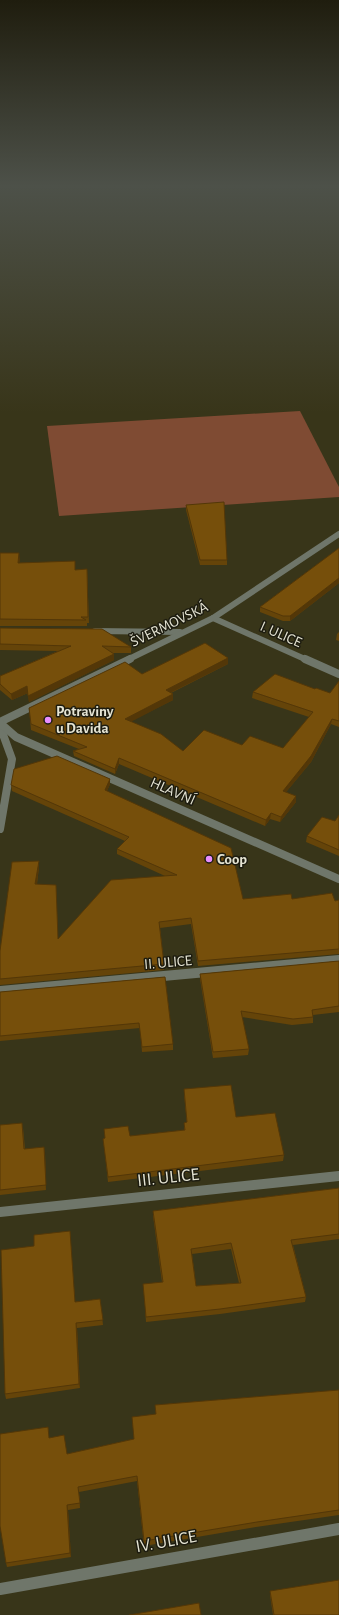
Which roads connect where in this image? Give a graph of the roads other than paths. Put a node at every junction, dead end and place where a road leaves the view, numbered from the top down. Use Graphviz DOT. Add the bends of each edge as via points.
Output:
graph roads {
  1 [pos="339,534"];
  2 [pos="213,618"];
  3 [pos="87,631"];
  4 [pos="183,632"];
  5 [pos="339,674"];
  6 [pos="0,724"];
  7 [pos="0,829"];
  8 [pos="339,879"];
  9 [pos="339,960"];
  10 [pos="0,991"];
  11 [pos="339,1176"];
  12 [pos="0,1212"];
  13 [pos="339,1529"];
  14 [pos="0,1588"];
  1 -- 2 [label="street, ŠVERMOVSKÁ"];
  2 -- 4 [label="street, ŠVERMOVSKÁ"];
  2 -- 5 [label="street, I. ULICE"];
  3 -- 4 [label="street"];
  4 -- 6 [label="street, ŠVERMOVSKÁ"];
  6 -- 7 [label="street" via="12,759"];
  6 -- 8 [label="street, HLAVNÍ" via="16,737"];
  9 -- 10 [label="street, II. ULICE"];
  11 -- 12 [label="street, III. ULICE"];
  13 -- 14 [label="street, IV. ULICE"];
}
